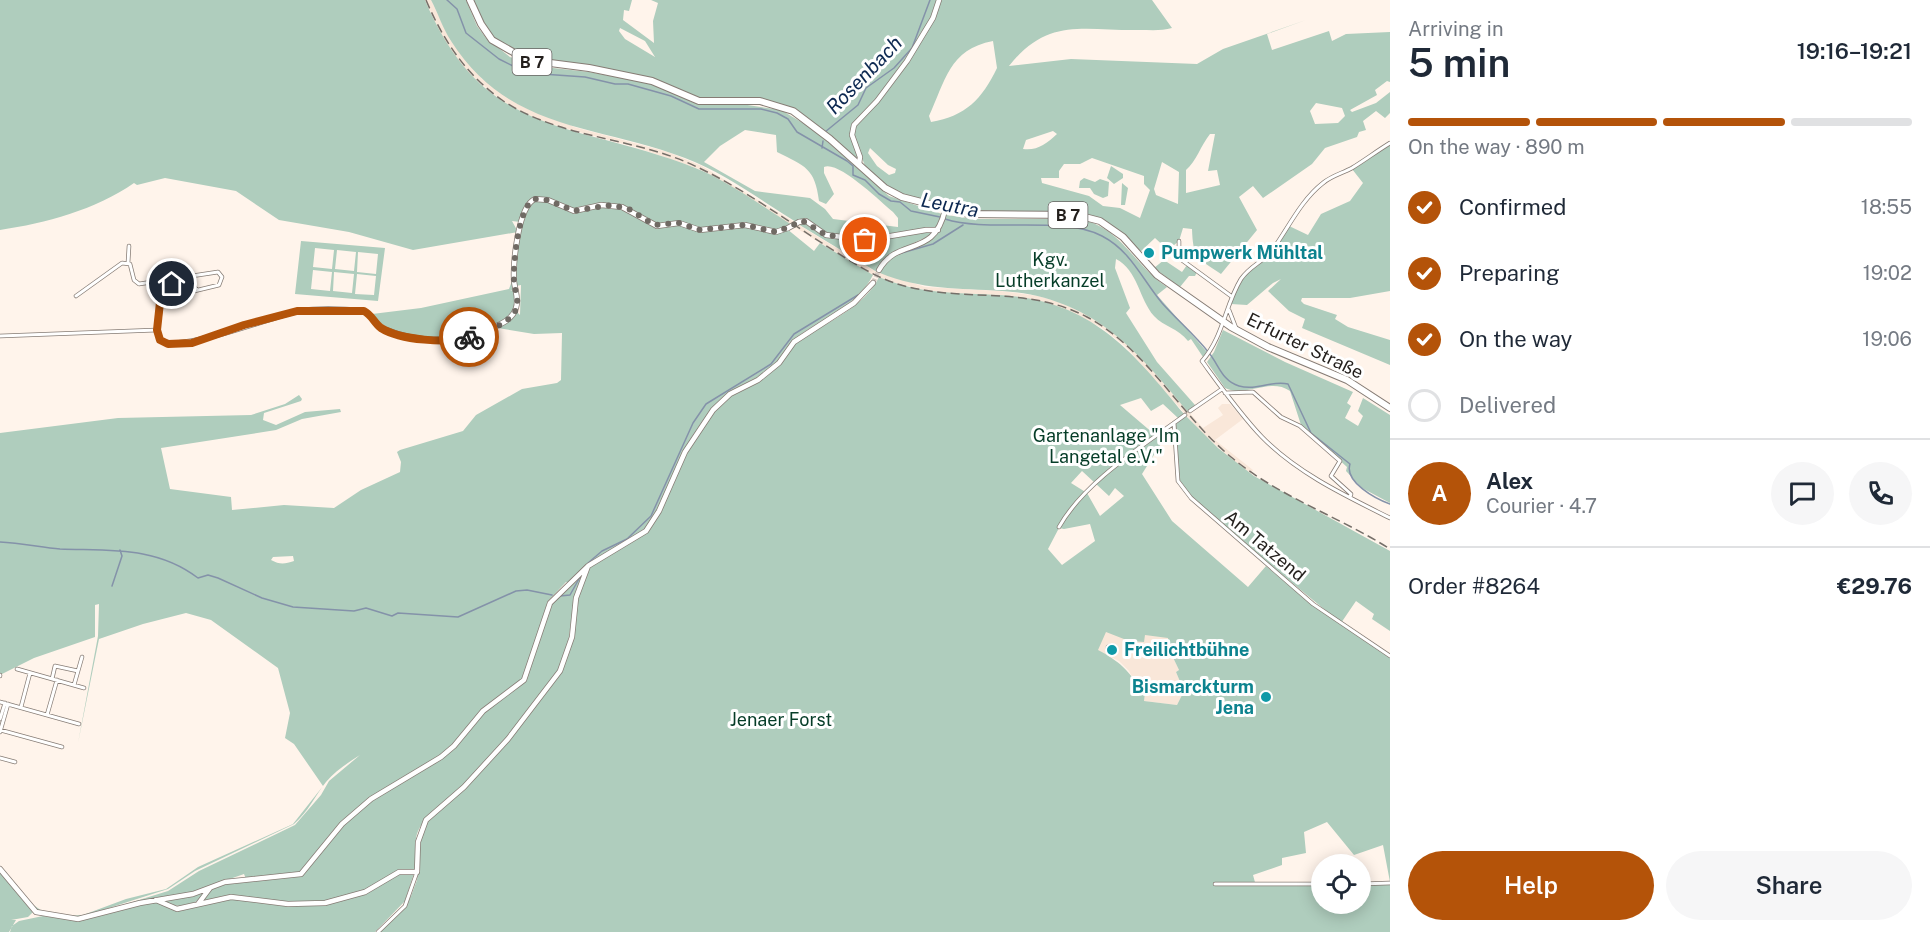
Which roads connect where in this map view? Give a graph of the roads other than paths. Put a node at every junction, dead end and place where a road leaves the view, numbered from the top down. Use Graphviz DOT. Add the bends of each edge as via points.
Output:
graph roads {
  1 [pos="470,0"];
  2 [pos="939,0"];
  3 [pos="1390,143"];
  4 [pos="859,164"];
  5 [pos="944,213"];
  6 [pos="938,230"];
  7 [pos="1179,241"];
  8 [pos="129,246"];
  9 [pos="129,263"];
  10 [pos="879,270"];
  11 [pos="184,276"];
  12 [pos="172,278"];
  13 [pos="164,280"];
  14 [pos="873,283"];
  15 [pos="197,290"];
  16 [pos="76,296"];
  17 [pos="161,296"];
  18 [pos="1231,296"];
  19 [pos="1229,310"];
  20 [pos="1223,322"];
  21 [pos="157,330"];
  22 [pos="1236,330"];
  23 [pos="0,336"];
  24 [pos="1224,391"];
  25 [pos="1390,408"];
  26 [pos="1190,411"];
  27 [pos="1185,415"];
  28 [pos="1173,423"];
  29 [pos="1350,497"];
  30 [pos="1390,518"];
  31 [pos="1059,528"];
  32 [pos="588,566"];
  33 [pos="1110,646"];
  34 [pos="1108,650"];
  35 [pos="1390,656"];
  36 [pos="82,657"];
  37 [pos="17,669"];
  38 [pos="78,671"];
  39 [pos="30,673"];
  40 [pos="55,679"];
  41 [pos="74,685"];
  42 [pos="84,688"];
  43 [pos="4,703"];
  44 [pos="21,707"];
  45 [pos="47,715"];
  46 [pos="0,717"];
  47 [pos="79,724"];
  48 [pos="0,731"];
  49 [pos="62,747"];
  50 [pos="0,758"];
  51 [pos="15,762"];
  52 [pos="0,869"];
  53 [pos="417,872"];
  54 [pos="1215,884"];
  55 [pos="1311,884"];
  56 [pos="1371,884"];
  57 [pos="1390,884"];
  58 [pos="210,888"];
  59 [pos="156,900"];
  60 [pos="198,904"];
  61 [pos="378,932"];
  1 -- 4 [label="main road, B 7" via="492,40 527,60 652,81 699,101 751,100 782,107 805,118"];
  2 -- 4 [label="street" via="933,18 907,61 854,125 852,135"];
  3 -- 18 [label="street" via="1323,183 1268,254 1242,276"];
  4 -- 5 [label="main road, B 7" via="896,195"];
  5 -- 6 [label="street"];
  5 -- 20 [label="main road, Erfurter Straße / B 7" via="1086,217 1108,225 1157,275"];
  6 -- 10 [label="street" via="928,240 886,259"];
  6 -- 21 [label="street, bridge" via="867,240 826,235 806,221 776,232 748,226 704,230 679,223 657,226 622,207 601,205 574,211 535,199 526,205 520,227 514,276 516,310 504,322 466,338 414,338 380,327 364,311 328,310 285,314 184,344 163,343"];
  7 -- 18 [label="street" via="1179,258"];
  8 -- 9 [label="street"];
  9 -- 13 [label="street" via="139,284"];
  9 -- 16 [label="street" via="110,270"];
  11 -- 12 [label="street"];
  11 -- 15 [label="street"];
  11 -- 15 [label="street" via="220,274 219,285"];
  12 -- 13 [label="street"];
  12 -- 17 [label="street" via="172,284"];
  13 -- 17 [label="street"];
  14 -- 32 [label="street" via="854,303 794,342 779,363 758,380 730,394 712,410 685,452 646,531"];
  15 -- 17 [label="street"];
  17 -- 21 [label="street"];
  18 -- 19 [label="street"];
  19 -- 20 [label="street"];
  19 -- 22 [label="street"];
  20 -- 22 [label="main road, Erfurter Straße"];
  20 -- 24 [label="street" via="1203,361"];
  21 -- 23 [label="street"];
  22 -- 25 [label="main road, Erfurter Straße" via="1347,380"];
  24 -- 26 [label="street"];
  24 -- 29 [label="street" via="1278,452"];
  24 -- 29 [label="street" via="1253,392 1281,417 1304,429 1340,461 1331,477 1346,488"];
  27 -- 28 [label="street"];
  28 -- 31 [label="street" via="1102,479 1076,504"];
  28 -- 35 [label="street, Am Tatzend" via="1178,481 1191,498 1306,598"];
  29 -- 30 [label="street"];
  32 -- 53 [label="street" via="576,598 572,637 560,671 508,739 464,787 426,820 418,842"];
  32 -- 58 [label="street" via="550,603 524,680 483,711 454,746 371,799 342,824 302,874 230,881"];
  33 -- 34 [label="street"];
  36 -- 38 [label="street"];
  37 -- 39 [label="street"];
  38 -- 40 [label="street" via="55,666"];
  38 -- 41 [label="street"];
  39 -- 40 [label="street"];
  39 -- 44 [label="street"];
  40 -- 41 [label="street"];
  40 -- 45 [label="street"];
  41 -- 42 [label="street"];
  43 -- 44 [label="street"];
  43 -- 46 [label="street"];
  43 -- 48 [label="street"];
  44 -- 45 [label="street"];
  45 -- 47 [label="street"];
  48 -- 49 [label="street"];
  50 -- 51 [label="street"];
  52 -- 59 [label="street" via="30,906 43,915 78,919"];
  53 -- 60 [label="street" via="399,872 364,892 325,903 288,904 231,897"];
  53 -- 61 [label="street" via="405,906"];
  54 -- 55 [label="street"];
  56 -- 57 [label="street"];
  58 -- 59 [label="street"];
  58 -- 60 [label="street"];
  59 -- 60 [label="street" via="174,909"];
}
